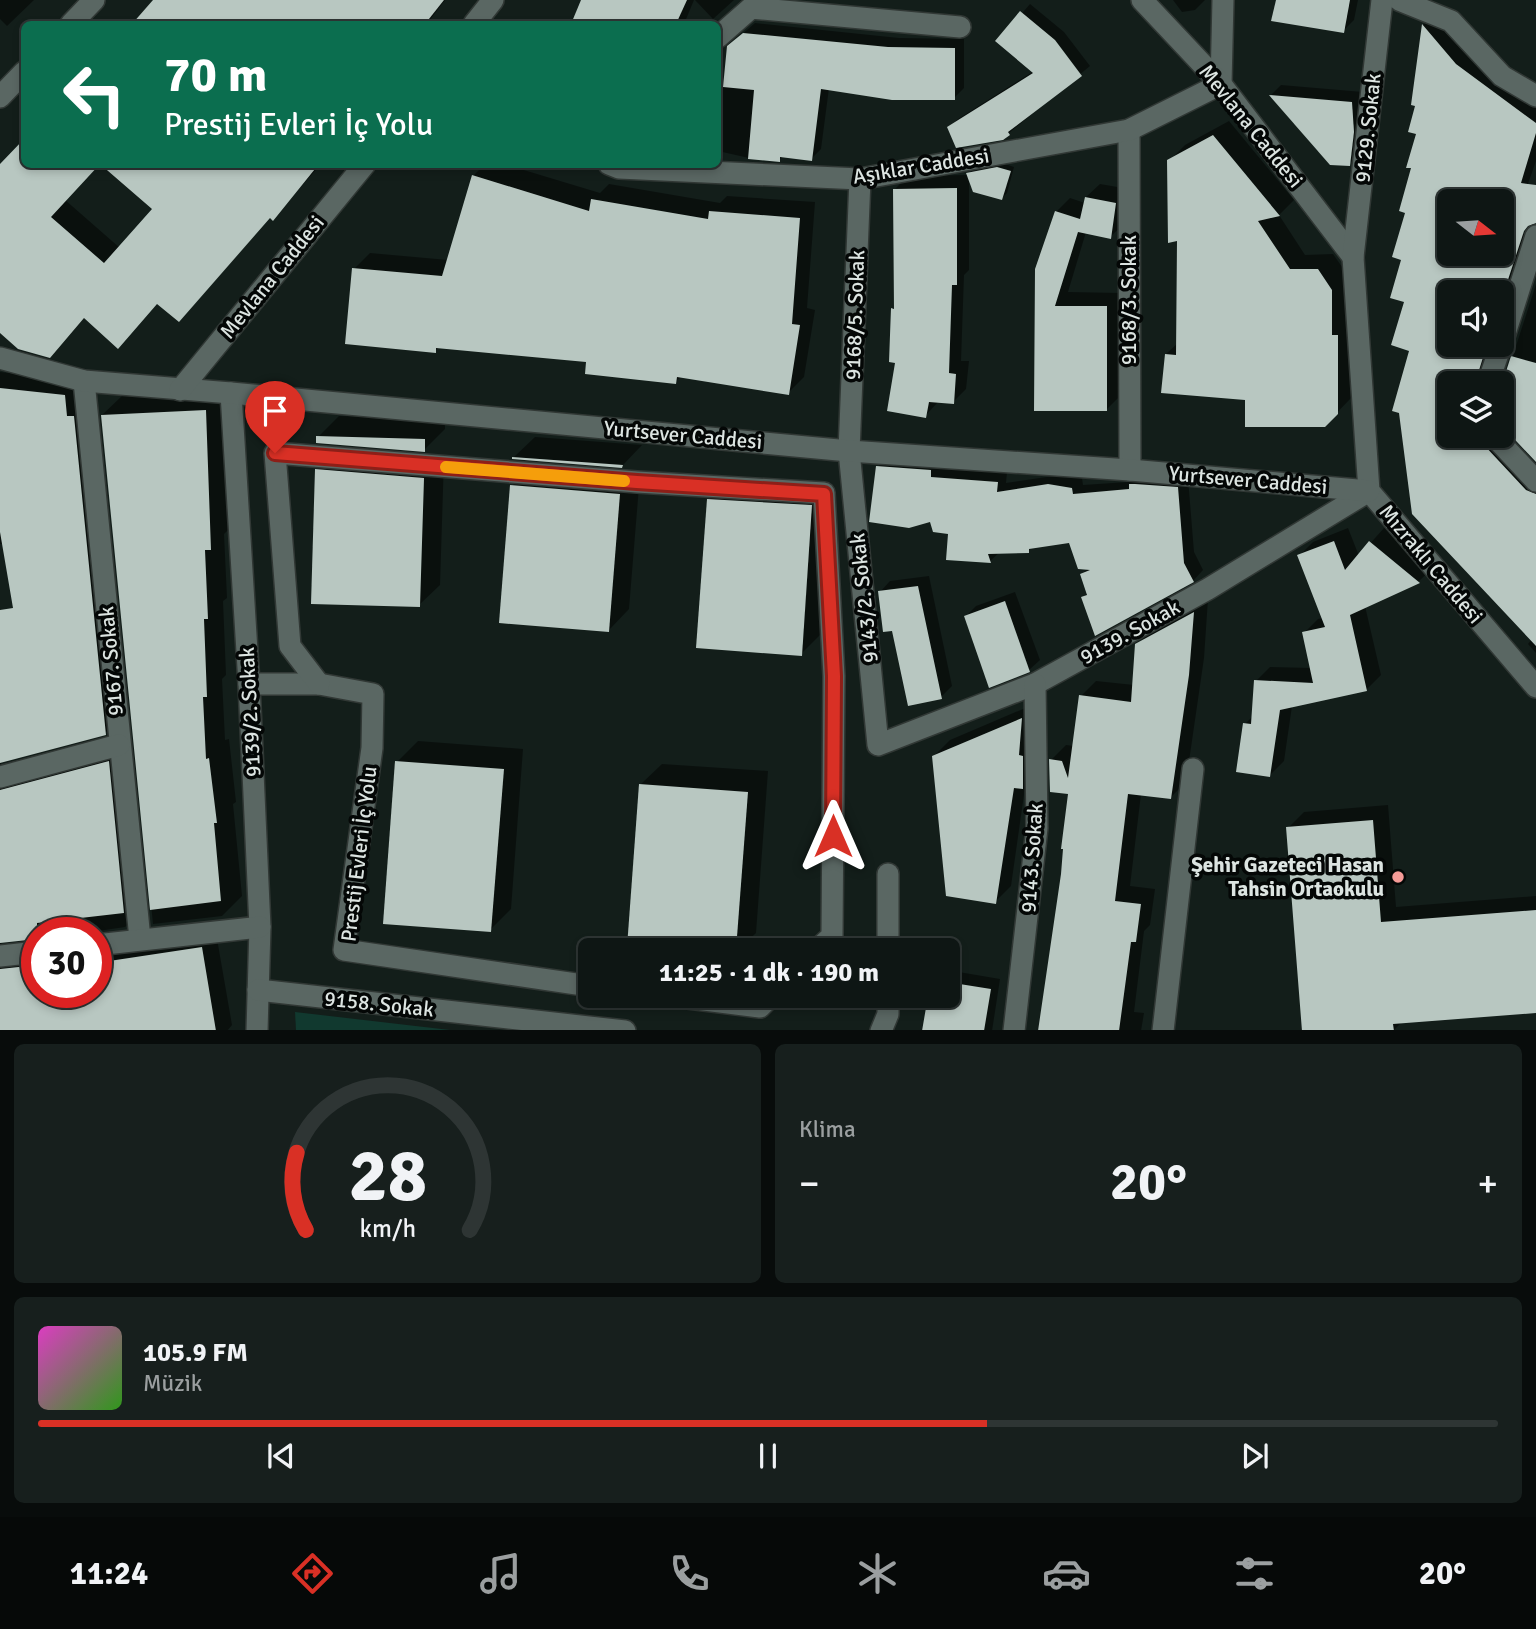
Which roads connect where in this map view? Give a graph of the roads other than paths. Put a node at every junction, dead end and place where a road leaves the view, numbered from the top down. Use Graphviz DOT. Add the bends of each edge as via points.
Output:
graph roads {
  1 [pos="94,0"];
  2 [pos="493,0"];
  3 [pos="1142,0"];
  4 [pos="1223,0"];
  5 [pos="1382,0"];
  6 [pos="1399,0"];
  7 [pos="74,21"];
  8 [pos="476,21"];
  9 [pos="960,27"];
  10 [pos="721,34"];
  11 [pos="21,75"];
  12 [pos="1221,84"];
  13 [pos="1536,96"];
  14 [pos="0,97"];
  15 [pos="1129,130"];
  16 [pos="362,168"];
  17 [pos="654,168"];
  18 [pos="860,179"];
  19 [pos="1536,236"];
  20 [pos="1353,257"];
  21 [pos="1514,304"];
  22 [pos="0,358"];
  23 [pos="84,382"];
  24 [pos="180,390"];
  25 [pos="231,393"];
  26 [pos="1505,448"];
  27 [pos="849,451"];
  28 [pos="1130,470"];
  29 [pos="1536,481"];
  30 [pos="1369,491"];
  31 [pos="249,684"];
  32 [pos="319,684"];
  33 [pos="1035,684"];
  34 [pos="1536,687"];
  35 [pos="119,745"];
  36 [pos="878,745"];
  37 [pos="1193,769"];
  38 [pos="0,776"];
  39 [pos="888,874"];
  40 [pos="260,927"];
  41 [pos="830,938"];
  42 [pos="888,938"];
  43 [pos="140,939"];
  44 [pos="112,942"];
  45 [pos="21,954"];
  46 [pos="0,956"];
  47 [pos="578,984"];
  48 [pos="258,990"];
  49 [pos="888,1008"];
  50 [pos="257,1030"];
  51 [pos="616,1030"];
  52 [pos="881,1030"];
  53 [pos="1014,1030"];
  54 [pos="1163,1030"];
  1 -- 7 [label="street"];
  2 -- 8 [label="street"];
  3 -- 12 [label="street, Mevlana Caddesi"];
  4 -- 12 [label="street"];
  5 -- 20 [label="street, 9129. Sokak"];
  6 -- 13 [label="street" via="1451,21 1502,76"];
  9 -- 10 [label="street" via="751,8"];
  11 -- 14 [label="street"];
  12 -- 15 [label="street, Aşıklar Caddesi"];
  12 -- 20 [label="street, Mevlana Caddesi"];
  15 -- 18 [label="street, Aşıklar Caddesi"];
  15 -- 28 [label="street, 9168/3. Sokak"];
  16 -- 24 [label="street, Mevlana Caddesi"];
  17 -- 18 [label="street, Aşıklar Caddesi"];
  18 -- 27 [label="street, 9168/5. Sokak"];
  19 -- 21 [label="street"];
  20 -- 30 [label="street, Mızraklı Caddesi"];
  22 -- 23 [label="street, Yurtsever Caddesi"];
  23 -- 24 [label="street, Yurtsever Caddesi"];
  23 -- 35 [label="street, 9167. Sokak"];
  24 -- 25 [label="street, Yurtsever Caddesi"];
  25 -- 27 [label="street, Yurtsever Caddesi"];
  25 -- 31 [label="street, 9139/2. Sokak"];
  26 -- 29 [label="street"];
  27 -- 28 [label="street, Yurtsever Caddesi"];
  27 -- 36 [label="street, 9143/2. Sokak"];
  28 -- 30 [label="street, Yurtsever Caddesi"];
  30 -- 33 [label="street, 9139. Sokak" via="1208,589"];
  30 -- 34 [label="street, Mızraklı Caddesi"];
  31 -- 32 [label="street, Prestij Evleri İç Yolu"];
  31 -- 40 [label="street, 9139/2. Sokak"];
  32 -- 41 [label="street" via="290,646 275,453 824,494 834,676"];
  32 -- 47 [label="street, Prestij Evleri İç Yolu" via="373,694 372,747 344,950"];
  33 -- 36 [label="street, 9139. Sokak"];
  33 -- 53 [label="street, 9143. Sokak" via="1037,828"];
  35 -- 38 [label="street"];
  35 -- 43 [label="street, 9167. Sokak"];
  37 -- 54 [label="street"];
  39 -- 42 [label="street"];
  40 -- 43 [label="street"];
  40 -- 48 [label="street, 9139/2. Sokak"];
  43 -- 44 [label="street"];
  45 -- 46 [label="street"];
  48 -- 50 [label="street, 9139/2. Sokak"];
  48 -- 51 [label="street, 9158. Sokak"];
  49 -- 52 [label="street"];
}
